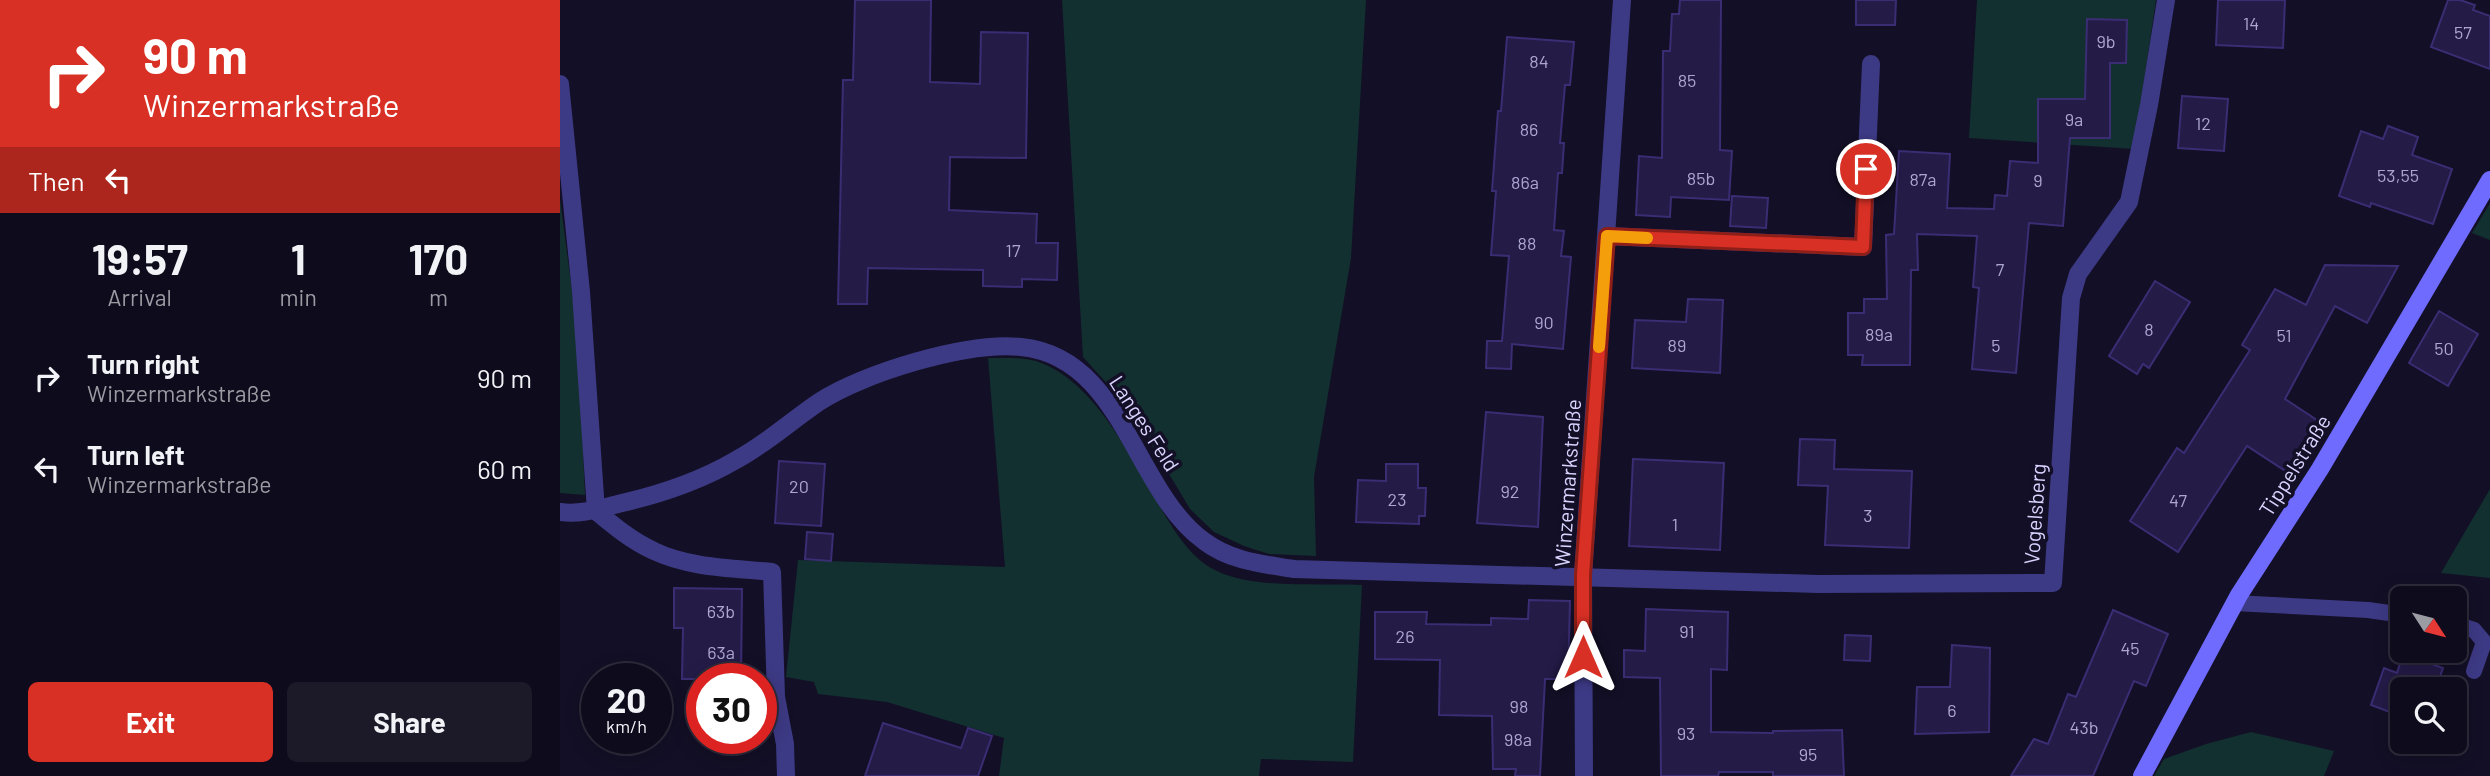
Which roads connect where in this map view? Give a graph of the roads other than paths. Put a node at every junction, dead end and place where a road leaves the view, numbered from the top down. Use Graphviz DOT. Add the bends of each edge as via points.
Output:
graph roads {
  1 [pos="1622,0"];
  2 [pos="2166,0"];
  3 [pos="1871,64"];
  4 [pos="560,84"];
  5 [pos="2490,180"];
  6 [pos="1607,236"];
  7 [pos="596,511"];
  8 [pos="560,512"];
  9 [pos="1583,575"];
  10 [pos="2235,603"];
  11 [pos="2390,613"];
  12 [pos="2468,628"];
  13 [pos="2474,671"];
  14 [pos="786,776"];
  15 [pos="1584,776"];
  16 [pos="2142,776"];
  1 -- 6 [label="street, Winzermarkstraße"];
  2 -- 9 [label="street, Vogelsberg" via="2129,202 2087,259 2071,298 2053,583 1818,584"];
  3 -- 6 [label="street" via="1863,247"];
  4 -- 7 [label="street"];
  5 -- 10 [label="street, Tippelstraße"];
  6 -- 9 [label="street, Winzermarkstraße"];
  7 -- 8 [label="street, Langes Feld"];
  7 -- 9 [label="street, Langes Feld" via="690,482 733,463 818,403 874,376 956,352 1020,346 1055,356 1091,382 1184,523 1203,541 1234,558 1294,569"];
  7 -- 14 [label="street" via="629,537 666,556 772,572 776,696"];
  9 -- 15 [label="street, Winzermarkstraße"];
  10 -- 11 [label="lane"];
  10 -- 16 [label="street, Tippelstraße"];
  12 -- 13 [label="lane" via="2484,642"];
}
